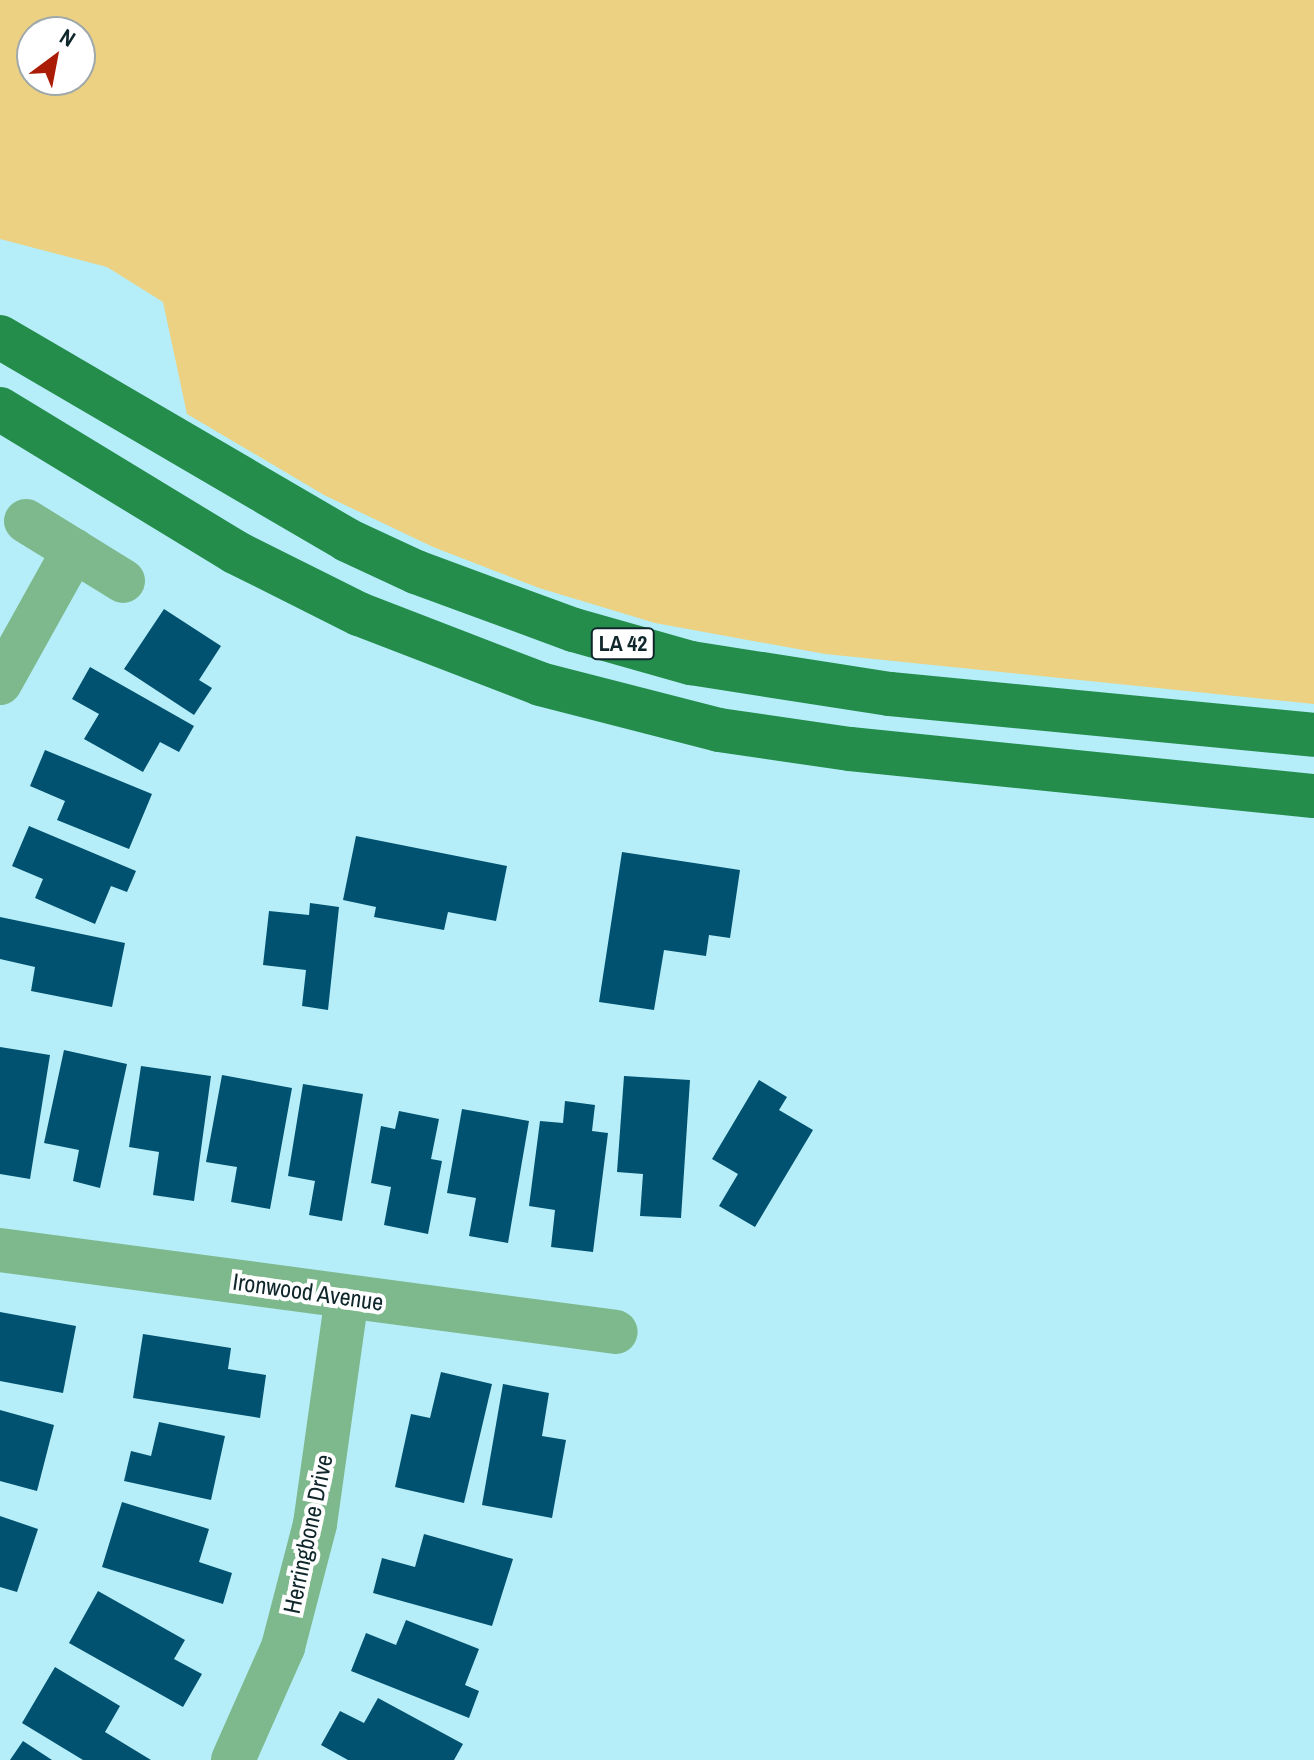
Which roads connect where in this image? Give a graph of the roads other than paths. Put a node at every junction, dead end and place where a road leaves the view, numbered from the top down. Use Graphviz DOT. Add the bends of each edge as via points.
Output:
graph roads {
  1 [pos="0,337"];
  2 [pos="0,383"];
  3 [pos="89,391"];
  4 [pos="0,409"];
  5 [pos="26,521"];
  6 [pos="74,550"];
  7 [pos="123,581"];
  8 [pos="0,683"];
  9 [pos="1314,735"];
  10 [pos="1028,768"];
  11 [pos="1314,769"];
  12 [pos="1314,796"];
  13 [pos="0,1250"];
  14 [pos="347,1297"];
  15 [pos="616,1332"];
  16 [pos="233,1760"];
  1 -- 3 [label="main road, LA 42"];
  2 -- 3 [label="main road" via="33,403"];
  3 -- 9 [label="main road, LA 42" via="347,540 416,572 603,639 691,663 890,694"];
  4 -- 10 [label="main road, LA 42" via="235,552 359,614 540,684 719,730"];
  5 -- 6 [label="street"];
  6 -- 7 [label="street"];
  6 -- 8 [label="street"];
  10 -- 11 [label="main road" via="1106,752"];
  10 -- 12 [label="main road, LA 42"];
  13 -- 14 [label="street, Ironwood Avenue"];
  14 -- 15 [label="street, Ironwood Avenue"];
  14 -- 16 [label="street, Herringbone Drive" via="315,1524 283,1647"];
}
